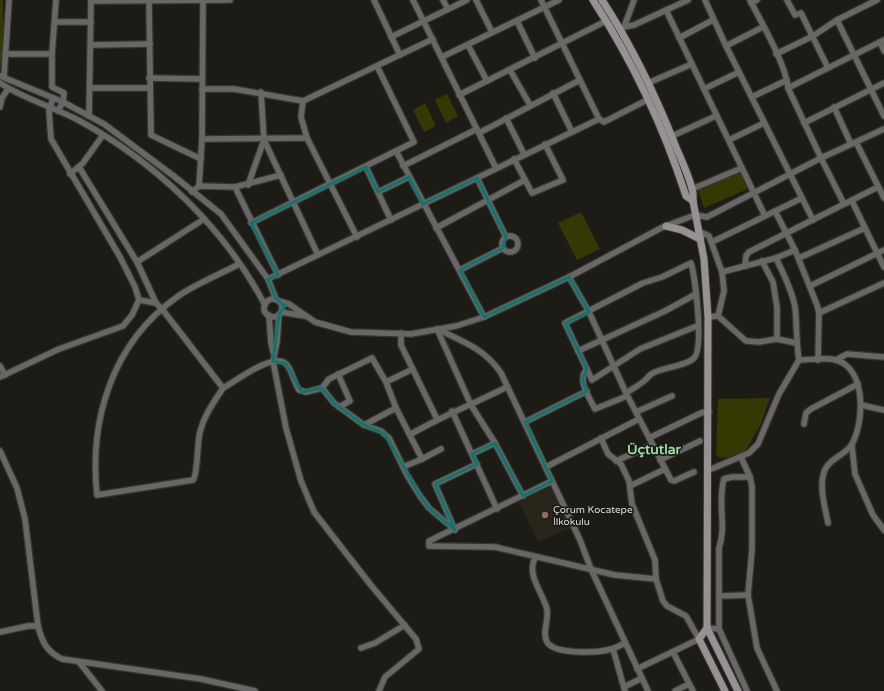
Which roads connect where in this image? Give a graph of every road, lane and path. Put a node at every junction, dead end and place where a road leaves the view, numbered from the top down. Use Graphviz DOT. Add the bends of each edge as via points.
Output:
graph roads {
  1 [pos="9,0"];
  2 [pos="56,0"];
  3 [pos="159,0"];
  4 [pos="230,0"];
  5 [pos="374,0"];
  6 [pos="413,0"];
  7 [pos="444,0"];
  8 [pos="467,0"];
  9 [pos="476,0"];
  10 [pos="541,0"];
  11 [pos="559,0"];
  12 [pos="593,0"];
  13 [pos="602,0"];
  14 [pos="634,0"];
  15 [pos="688,0"];
  16 [pos="705,0"];
  17 [pos="758,0"];
  18 [pos="787,0"];
  19 [pos="877,0"];
  20 [pos="91,1"];
  21 [pos="149,1"];
  22 [pos="203,1"];
  23 [pos="750,1"];
  24 [pos="545,8"];
  25 [pos="448,9"];
  26 [pos="666,10"];
  27 [pos="424,20"];
  28 [pos="713,20"];
  29 [pos="837,20"];
  30 [pos="517,21"];
  31 [pos="606,21"];
  32 [pos="55,22"];
  33 [pos="91,22"];
  34 [pos="763,27"];
  35 [pos="622,28"];
  36 [pos="492,32"];
  37 [pos="391,36"];
  38 [pos="813,36"];
  39 [pos="679,38"];
  40 [pos="433,39"];
  41 [pos="882,41"];
  42 [pos="150,44"];
  43 [pos="91,45"];
  44 [pos="468,45"];
  45 [pos="562,45"];
  46 [pos="726,46"];
  47 [pos="884,51"];
  48 [pos="5,54"];
  49 [pos="52,54"];
  50 [pos="776,54"];
  51 [pos="853,54"];
  52 [pos="400,55"];
  53 [pos="442,58"];
  54 [pos="535,58"];
  55 [pos="692,64"];
  56 [pos="377,66"];
  57 [pos="828,68"];
  58 [pos="510,70"];
  59 [pos="739,72"];
  60 [pos="2,76"];
  61 [pos="149,78"];
  62 [pos="202,79"];
  63 [pos="580,80"];
  64 [pos="787,80"];
  65 [pos="487,81"];
  66 [pos="0,83"];
  67 [pos="648,83"];
  68 [pos="884,83"];
  69 [pos="8,88"];
  70 [pos="91,88"];
  71 [pos="149,88"];
  72 [pos="788,88"];
  73 [pos="870,88"];
  74 [pos="202,89"];
  75 [pos="704,89"];
  76 [pos="261,92"];
  77 [pos="553,94"];
  78 [pos="459,96"];
  79 [pos="752,97"];
  80 [pos="53,98"];
  81 [pos="647,100"];
  82 [pos="303,101"];
  83 [pos="62,102"];
  84 [pos="530,105"];
  85 [pos="0,106"];
  86 [pos="50,107"];
  87 [pos="834,107"];
  88 [pos="58,111"];
  89 [pos="89,116"];
  90 [pos="716,116"];
  91 [pos="884,116"];
  92 [pos="506,118"];
  93 [pos="599,119"];
  94 [pos="764,123"];
  95 [pos="804,123"];
  96 [pos="884,129"];
  97 [pos="478,131"];
  98 [pos="572,132"];
  99 [pos="103,135"];
  100 [pos="672,136"];
  101 [pos="307,138"];
  102 [pos="202,139"];
  103 [pos="264,140"];
  104 [pos="729,140"];
  105 [pos="854,143"];
  106 [pos="545,144"];
  107 [pos="396,151"];
  108 [pos="524,154"];
  109 [pos="822,158"];
  110 [pos="201,159"];
  111 [pos="514,159"];
  112 [pos="403,166"];
  113 [pos="79,167"];
  114 [pos="366,167"];
  115 [pos="496,168"];
  116 [pos="742,168"];
  117 [pos="70,174"];
  118 [pos="282,175"];
  119 [pos="790,175"];
  120 [pos="409,177"];
  121 [pos="477,178"];
  122 [pos="524,180"];
  123 [pos="331,184"];
  124 [pos="248,185"];
  125 [pos="199,186"];
  126 [pos="235,187"];
  127 [pos="878,187"];
  128 [pos="692,189"];
  129 [pos="192,192"];
  130 [pos="378,192"];
  131 [pos="754,192"];
  132 [pos="802,198"];
  133 [pos="884,198"];
  134 [pos="487,200"];
  135 [pos="293,201"];
  136 [pos="852,201"];
  137 [pos="693,202"];
  138 [pos="423,204"];
  139 [pos="844,204"];
  140 [pos="775,211"];
  141 [pos="695,215"];
  142 [pos="765,216"];
  143 [pos="204,219"];
  144 [pos="391,220"];
  145 [pos="813,220"];
  146 [pos="251,223"];
  147 [pos="666,226"];
  148 [pos="436,228"];
  149 [pos="865,228"];
  150 [pos="698,231"];
  151 [pos="787,233"];
  152 [pos="357,237"];
  153 [pos="506,237"];
  154 [pos="700,239"];
  155 [pos="712,242"];
  156 [pos="503,248"];
  157 [pos="795,250"];
  158 [pos="884,250"];
  159 [pos="877,254"];
  160 [pos="318,255"];
  161 [pos="776,258"];
  162 [pos="799,258"];
  163 [pos="762,261"];
  164 [pos="137,262"];
  165 [pos="239,264"];
  166 [pos="745,266"];
  167 [pos="884,268"];
  168 [pos="460,270"];
  169 [pos="722,272"];
  170 [pos="278,275"];
  171 [pos="569,276"];
  172 [pos="268,279"];
  173 [pos="884,282"];
  174 [pos="810,286"];
  175 [pos="696,294"];
  176 [pos="139,300"];
  177 [pos="278,300"];
  178 [pos="156,303"];
  179 [pos="265,305"];
  180 [pos="162,309"];
  181 [pos="589,312"];
  182 [pos="280,313"];
  183 [pos="819,313"];
  184 [pos="269,315"];
  185 [pos="306,316"];
  186 [pos="718,316"];
  187 [pos="484,317"];
  188 [pos="708,317"];
  189 [pos="697,326"];
  190 [pos="437,329"];
  191 [pos="401,334"];
  192 [pos="602,339"];
  193 [pos="777,339"];
  194 [pos="699,341"];
  195 [pos="708,341"];
  196 [pos="796,343"];
  197 [pos="578,351"];
  198 [pos="274,354"];
  199 [pos="884,357"];
  200 [pos="799,360"];
  201 [pos="818,360"];
  202 [pos="836,360"];
  203 [pos="273,361"];
  204 [pos="0,366"];
  205 [pos="613,366"];
  206 [pos="413,369"];
  207 [pos="587,369"];
  208 [pos="338,374"];
  209 [pos="3,376"];
  210 [pos="386,382"];
  211 [pos="858,384"];
  212 [pos="507,387"];
  213 [pos="223,388"];
  214 [pos="322,388"];
  215 [pos="586,391"];
  216 [pos="626,394"];
  217 [pos="672,396"];
  218 [pos="471,405"];
  219 [pos="861,405"];
  220 [pos="339,407"];
  221 [pos="396,408"];
  222 [pos="884,410"];
  223 [pos="452,411"];
  224 [pos="709,411"];
  225 [pos="636,412"];
  226 [pos="437,419"];
  227 [pos="639,419"];
  228 [pos="525,422"];
  229 [pos="804,424"];
  230 [pos="364,425"];
  231 [pos="411,434"];
  232 [pos="601,438"];
  233 [pos="649,438"];
  234 [pos="700,441"];
  235 [pos="495,443"];
  236 [pos="652,445"];
  237 [pos="852,446"];
  238 [pos="441,449"];
  239 [pos="0,451"];
  240 [pos="472,454"];
  241 [pos="742,457"];
  242 [pos="422,458"];
  243 [pos="660,460"];
  244 [pos="616,461"];
  245 [pos="477,464"];
  246 [pos="403,467"];
  247 [pos="546,467"];
  248 [pos="665,469"];
  249 [pos="709,470"];
  250 [pos="694,472"];
  251 [pos="750,478"];
  252 [pos="552,481"];
  253 [pos="630,486"];
  254 [pos="523,496"];
  255 [pos="497,509"];
  256 [pos="828,523"];
  257 [pos="455,530"];
  258 [pos="884,530"];
  259 [pos="535,558"];
  260 [pos="591,569"];
  261 [pos="656,579"];
  262 [pos="748,595"];
  263 [pos="719,596"];
  264 [pos="405,625"];
  265 [pos="38,626"];
  266 [pos="707,628"];
  267 [pos="719,629"];
  268 [pos="0,632"];
  269 [pos="699,639"];
  270 [pos="625,643"];
  271 [pos="361,648"];
  272 [pos="614,649"];
  273 [pos="673,652"];
  274 [pos="79,662"];
  275 [pos="638,669"];
  276 [pos="642,678"];
  277 [pos="689,684"];
  278 [pos="624,689"];
  279 [pos="102,691"];
  280 [pos="255,691"];
  281 [pos="379,691"];
  282 [pos="648,691"];
  283 [pos="675,691"];
  284 [pos="692,691"];
  285 [pos="725,691"];
  286 [pos="738,691"];
  287 [pos="747,691"];
  288 [pos="777,691"];
  1 -- 48 [label="street"];
  2 -- 32 [label="street"];
  3 -- 21 [label="street"];
  3 -- 22 [label="street"];
  4 -- 22 [label="street"];
  5 -- 37 [label="street"];
  6 -- 27 [label="street"];
  7 -- 25 [label="street"];
  8 -- 25 [label="street"];
  9 -- 36 [label="street"];
  10 -- 24 [label="street"];
  11 -- 24 [label="street"];
  12 -- 31 [label="street"];
  13 -- 35 [label="street"];
  14 -- 35 [label="street"];
  15 -- 26 [label="street"];
  16 -- 28 [label="street"];
  17 -- 23 [label="street"];
  18 -- 38 [label="street" via="795,15 801,13"];
  19 -- 29 [label="street"];
  20 -- 21 [label="street"];
  20 -- 33 [label="street"];
  21 -- 42 [label="street"];
  22 -- 62 [label="street"];
  23 -- 34 [label="street"];
  24 -- 30 [label="street"];
  24 -- 45 [label="street"];
  25 -- 27 [label="street"];
  26 -- 35 [label="street"];
  26 -- 39 [label="street"];
  27 -- 37 [label="street"];
  27 -- 40 [label="street"];
  28 -- 39 [label="street"];
  28 -- 46 [label="street"];
  29 -- 38 [label="street"];
  29 -- 51 [label="street"];
  30 -- 36 [label="street"];
  30 -- 54 [label="street"];
  31 -- 45 [label="street"];
  31 -- 81 [label="street"];
  32 -- 33 [label="street"];
  32 -- 49 [label="street"];
  33 -- 43 [label="street"];
  34 -- 46 [label="street"];
  34 -- 50 [label="street"];
  35 -- 67 [label="street"];
  36 -- 44 [label="street"];
  37 -- 52 [label="street"];
  38 -- 50 [label="street"];
  38 -- 57 [label="street"];
  39 -- 55 [label="street"];
  40 -- 52 [label="street"];
  40 -- 53 [label="street"];
  41 -- 47 [label="street"];
  41 -- 51 [label="street"];
  42 -- 43 [label="street"];
  42 -- 61 [label="street"];
  43 -- 70 [label="street"];
  44 -- 53 [label="street"];
  44 -- 65 [label="street"];
  45 -- 54 [label="street"];
  45 -- 63 [label="street"];
  46 -- 59 [label="street"];
  48 -- 49 [label="street"];
  48 -- 60 [label="street"];
  49 -- 83 [label="street" via="52,87 64,93"];
  50 -- 64 [label="street"];
  51 -- 57 [label="street"];
  51 -- 73 [label="street"];
  52 -- 56 [label="street"];
  53 -- 78 [label="street"];
  54 -- 58 [label="street"];
  55 -- 67 [label="street"];
  55 -- 75 [label="street"];
  56 -- 82 [label="street"];
  56 -- 107 [label="street" via="414,142"];
  57 -- 72 [label="street"];
  58 -- 65 [label="street"];
  58 -- 84 [label="street"];
  59 -- 75 [label="street"];
  59 -- 79 [label="street"];
  60 -- 80 [label="street"];
  61 -- 62 [label="street"];
  61 -- 71 [label="street"];
  62 -- 74 [label="street"];
  63 -- 77 [label="street"];
  63 -- 93 [label="street"];
  64 -- 72 [label="street"];
  64 -- 79 [label="street"];
  65 -- 78 [label="street"];
  66 -- 69 [label="street"];
  67 -- 100 [label="street"];
  68 -- 73 [label="street"];
  69 -- 85 [label="street"];
  69 -- 86 [label="street"];
  70 -- 71 [label="street"];
  70 -- 89 [label="street"];
  71 -- 110 [label="street" via="151,135"];
  72 -- 95 [label="street"];
  73 -- 87 [label="street"];
  73 -- 91 [label="street"];
  74 -- 76 [label="street"];
  74 -- 102 [label="street"];
  75 -- 90 [label="street"];
  76 -- 82 [label="street"];
  76 -- 103 [label="street"];
  77 -- 84 [label="street"];
  77 -- 98 [label="street"];
  78 -- 97 [label="street"];
  79 -- 94 [label="street"];
  80 -- 83 [label="street"];
  80 -- 86 [label="street"];
  81 -- 93 [label="street" via="604,122"];
  81 -- 137 [label="street" via="686,196"];
  82 -- 101 [label="street" via="301,117"];
  83 -- 88 [label="street"];
  83 -- 89 [label="street"];
  84 -- 92 [label="street"];
  86 -- 88 [label="street"];
  86 -- 117 [label="street" via="49,124 52,139"];
  87 -- 95 [label="street"];
  87 -- 105 [label="street"];
  88 -- 99 [label="street"];
  89 -- 129 [label="street" via="146,154"];
  90 -- 100 [label="street"];
  90 -- 104 [label="street"];
  92 -- 97 [label="street"];
  92 -- 108 [label="street"];
  93 -- 98 [label="street"];
  94 -- 104 [label="street"];
  94 -- 119 [label="street"];
  95 -- 109 [label="street"];
  96 -- 105 [label="street"];
  97 -- 112 [label="street"];
  97 -- 115 [label="street"];
  98 -- 106 [label="street"];
  99 -- 113 [label="street"];
  99 -- 143 [label="street" via="155,171"];
  100 -- 128 [label="street"];
  101 -- 103 [label="street"];
  101 -- 123 [label="street"];
  102 -- 103 [label="street"];
  102 -- 110 [label="street"];
  103 -- 118 [label="street"];
  103 -- 124 [label="street"];
  104 -- 116 [label="street"];
  105 -- 109 [label="street"];
  105 -- 127 [label="street"];
  106 -- 108 [label="street"];
  106 -- 122 [label="street" via="563,180 532,193"];
  107 -- 112 [label="street"];
  107 -- 114 [label="street"];
  108 -- 111 [label="street"];
  109 -- 119 [label="street"];
  109 -- 139 [label="street"];
  110 -- 125 [label="street"];
  111 -- 115 [label="street"];
  111 -- 122 [label="street"];
  112 -- 120 [label="street"];
  113 -- 117 [label="street"];
  113 -- 164 [label="street"];
  114 -- 123 [label="street"];
  114 -- 130 [label="street"];
  115 -- 121 [label="street"];
  116 -- 128 [label="street"];
  116 -- 131 [label="street"];
  117 -- 176 [label="street" via="120,257"];
  118 -- 124 [label="street"];
  118 -- 135 [label="street"];
  119 -- 131 [label="street"];
  119 -- 132 [label="street"];
  120 -- 130 [label="street"];
  120 -- 138 [label="street"];
  121 -- 134 [label="street"];
  121 -- 138 [label="street"];
  122 -- 134 [label="street"];
  123 -- 135 [label="street"];
  123 -- 152 [label="street"];
  124 -- 126 [label="street"];
  125 -- 126 [label="street"];
  125 -- 129 [label="street"];
  126 -- 146 [label="street"];
  127 -- 133 [label="street"];
  127 -- 136 [label="street"];
  128 -- 137 [label="street"];
  129 -- 172 [label="street" via="221,214"];
  130 -- 144 [label="street"];
  131 -- 141 [label="street" via="707,217"];
  131 -- 142 [label="street"];
  132 -- 140 [label="street"];
  132 -- 145 [label="street"];
  134 -- 148 [label="street"];
  134 -- 153 [label="street"];
  135 -- 146 [label="street"];
  135 -- 160 [label="street"];
  136 -- 139 [label="street"];
  136 -- 149 [label="street"];
  137 -- 141 [label="street"];
  138 -- 144 [label="street"];
  138 -- 148 [label="street"];
  139 -- 145 [label="street"];
  140 -- 142 [label="street"];
  140 -- 151 [label="street"];
  141 -- 147 [label="street"];
  141 -- 150 [label="street"];
  142 -- 155 [label="street"];
  143 -- 164 [label="street"];
  143 -- 165 [label="street"];
  144 -- 152 [label="street"];
  145 -- 151 [label="street"];
  146 -- 170 [label="street"];
  147 -- 154 [label="street"];
  147 -- 171 [label="street"];
  148 -- 168 [label="street"];
  149 -- 159 [label="street"];
  149 -- 162 [label="street"];
  150 -- 154 [label="street"];
  150 -- 155 [label="street" via="710,236"];
  151 -- 157 [label="street"];
  151 -- 166 [label="street" via="749,252"];
  152 -- 160 [label="street"];
  153 -- 156 [label="street" via="502,242"];
  153 -- 156 [label="street" via="515,237 518,240 518,247 511,252"];
  154 -- 188 [label="street"];
  155 -- 169 [label="street"];
  156 -- 168 [label="street"];
  157 -- 161 [label="street"];
  157 -- 162 [label="street"];
  158 -- 159 [label="street"];
  159 -- 167 [label="street"];
  159 -- 174 [label="street"];
  160 -- 170 [label="street"];
  161 -- 163 [label="street"];
  161 -- 196 [label="street" via="795,306"];
  162 -- 174 [label="street"];
  163 -- 166 [label="street"];
  163 -- 193 [label="street" via="773,282"];
  164 -- 178 [label="street"];
  165 -- 179 [label="street"];
  165 -- 180 [label="street" via="178,296"];
  166 -- 169 [label="street"];
  168 -- 187 [label="street"];
  169 -- 186 [label="street" via="724,291"];
  170 -- 172 [label="street"];
  171 -- 181 [label="street"];
  171 -- 187 [label="street"];
  172 -- 177 [label="street"];
  173 -- 183 [label="street"];
  174 -- 183 [label="street"];
  175 -- 181 [label="street" via="691,263 643,283"];
  175 -- 189 [label="street"];
  175 -- 192 [label="street"];
  176 -- 178 [label="street"];
  176 -- 209 [label="street" via="123,326 58,349"];
  177 -- 179 [label="street" via="271,299"];
  177 -- 182 [label="street" via="282,306"];
  177 -- 185 [label="street"];
  178 -- 180 [label="street"];
  179 -- 184 [label="street" via="265,311"];
  180 -- 213 [label="street"];
  180 -- 213 [label="street" via="128,350 107,390 100,413 96,442 95,474 98,495 193,480 196,475 197,445 202,424"];
  181 -- 192 [label="street"];
  181 -- 197 [label="street" via="565,323"];
  182 -- 184 [label="street"];
  182 -- 185 [label="street"];
  182 -- 198 [label="street"];
  183 -- 201 [label="street"];
  184 -- 198 [label="street"];
  185 -- 191 [label="street" via="329,327 351,332"];
  186 -- 188 [label="street"];
  186 -- 193 [label="street" via="746,342"];
  187 -- 190 [label="street"];
  188 -- 195 [label="street"];
  189 -- 194 [label="street"];
  189 -- 205 [label="street" via="640,349"];
  190 -- 191 [label="street"];
  190 -- 212 [label="street" via="484,353 494,362"];
  190 -- 218 [label="street"];
  191 -- 206 [label="street" via="401,345"];
  192 -- 197 [label="street"];
  192 -- 205 [label="street"];
  193 -- 196 [label="street"];
  194 -- 195 [label="street"];
  194 -- 216 [label="street" via="694,359 651,374"];
  195 -- 224 [label="street"];
  196 -- 200 [label="street"];
  197 -- 207 [label="street"];
  198 -- 203 [label="street"];
  199 -- 202 [label="street" via="847,354"];
  200 -- 201 [label="street"];
  200 -- 241 [label="street" via="779,394 758,444"];
  201 -- 202 [label="street"];
  202 -- 211 [label="street" via="850,371"];
  203 -- 213 [label="street" via="250,370"];
  203 -- 214 [label="street" via="282,361 286,364 295,384 302,392"];
  203 -- 264 [label="street" via="286,428 301,481 314,512"];
  204 -- 209 [label="street"];
  205 -- 207 [label="street" via="592,380"];
  205 -- 216 [label="street"];
  206 -- 210 [label="street"];
  206 -- 226 [label="street"];
  207 -- 215 [label="street" via="582,379"];
  208 -- 210 [label="street" via="372,358"];
  208 -- 214 [label="street" via="329,379"];
  208 -- 220 [label="street" via="350,401"];
  210 -- 221 [label="street"];
  211 -- 219 [label="street"];
  211 -- 229 [label="street" via="806,412"];
  212 -- 218 [label="street"];
  212 -- 228 [label="street"];
  214 -- 220 [label="street"];
  215 -- 216 [label="street" via="595,409"];
  215 -- 228 [label="street"];
  216 -- 225 [label="street"];
  217 -- 225 [label="street"];
  218 -- 223 [label="street"];
  218 -- 235 [label="street"];
  219 -- 222 [label="street"];
  219 -- 237 [label="street" via="861,419"];
  220 -- 230 [label="street"];
  221 -- 230 [label="street"];
  221 -- 231 [label="street"];
  223 -- 226 [label="street"];
  223 -- 240 [label="street"];
  224 -- 233 [label="street"];
  224 -- 249 [label="street"];
  225 -- 227 [label="street"];
  226 -- 231 [label="street"];
  227 -- 232 [label="street"];
  227 -- 233 [label="street"];
  228 -- 247 [label="street"];
  230 -- 246 [label="street" via="389,438"];
  231 -- 242 [label="street"];
  232 -- 244 [label="street" via="608,454"];
  232 -- 247 [label="street"];
  233 -- 236 [label="street"];
  234 -- 243 [label="street"];
  235 -- 240 [label="street"];
  235 -- 254 [label="street"];
  236 -- 243 [label="street"];
  236 -- 244 [label="street"];
  237 -- 256 [label="street" via="825,469 822,483"];
  237 -- 258 [label="street" via="855,474 873,515"];
  238 -- 242 [label="street"];
  239 -- 265 [label="street" via="17,488 25,519"];
  240 -- 245 [label="street"];
  241 -- 249 [label="street"];
  241 -- 251 [label="street"];
  242 -- 246 [label="street"];
  243 -- 248 [label="street"];
  244 -- 253 [label="street" via="626,474"];
  245 -- 255 [label="street"];
  245 -- 257 [label="street" via="435,484"];
  246 -- 257 [label="street" via="429,508"];
  247 -- 252 [label="street"];
  248 -- 250 [label="street" via="674,481"];
  248 -- 253 [label="street"];
  249 -- 266 [label="street"];
  251 -- 262 [label="street" via="752,549"];
  251 -- 263 [label="street" via="732,477 724,480 723,538 719,548"];
  252 -- 254 [label="street"];
  252 -- 260 [label="street"];
  253 -- 261 [label="street" via="632,504 655,560"];
  254 -- 255 [label="street"];
  255 -- 257 [label="street"];
  257 -- 259 [label="street" via="429,541 429,546 495,547"];
  259 -- 260 [label="street"];
  259 -- 272 [label="street" via="531,572 548,610 546,634 551,646 587,653"];
  260 -- 261 [label="street" via="616,575"];
  260 -- 270 [label="street"];
  261 -- 269 [label="street" via="663,601 667,606 686,616"];
  262 -- 263 [label="street"];
  262 -- 288 [label="street" via="757,648"];
  263 -- 267 [label="street"];
  264 -- 271 [label="street" via="375,643"];
  264 -- 281 [label="street" via="416,639 419,649 385,678"];
  265 -- 268 [label="street"];
  265 -- 274 [label="street" via="42,641 52,654 62,660"];
  266 -- 267 [label="street"];
  266 -- 269 [label="street"];
  266 -- 286 [label="street"];
  267 -- 287 [label="street"];
  269 -- 273 [label="street"];
  269 -- 285 [label="street"];
  270 -- 272 [label="street"];
  270 -- 275 [label="street"];
  272 -- 278 [label="street"];
  273 -- 275 [label="street"];
  273 -- 277 [label="street"];
  274 -- 279 [label="street"];
  274 -- 280 [label="street" via="201,679"];
  275 -- 276 [label="street"];
  276 -- 278 [label="street"];
  276 -- 282 [label="street"];
  277 -- 283 [label="street"];
  277 -- 284 [label="street"];
}
